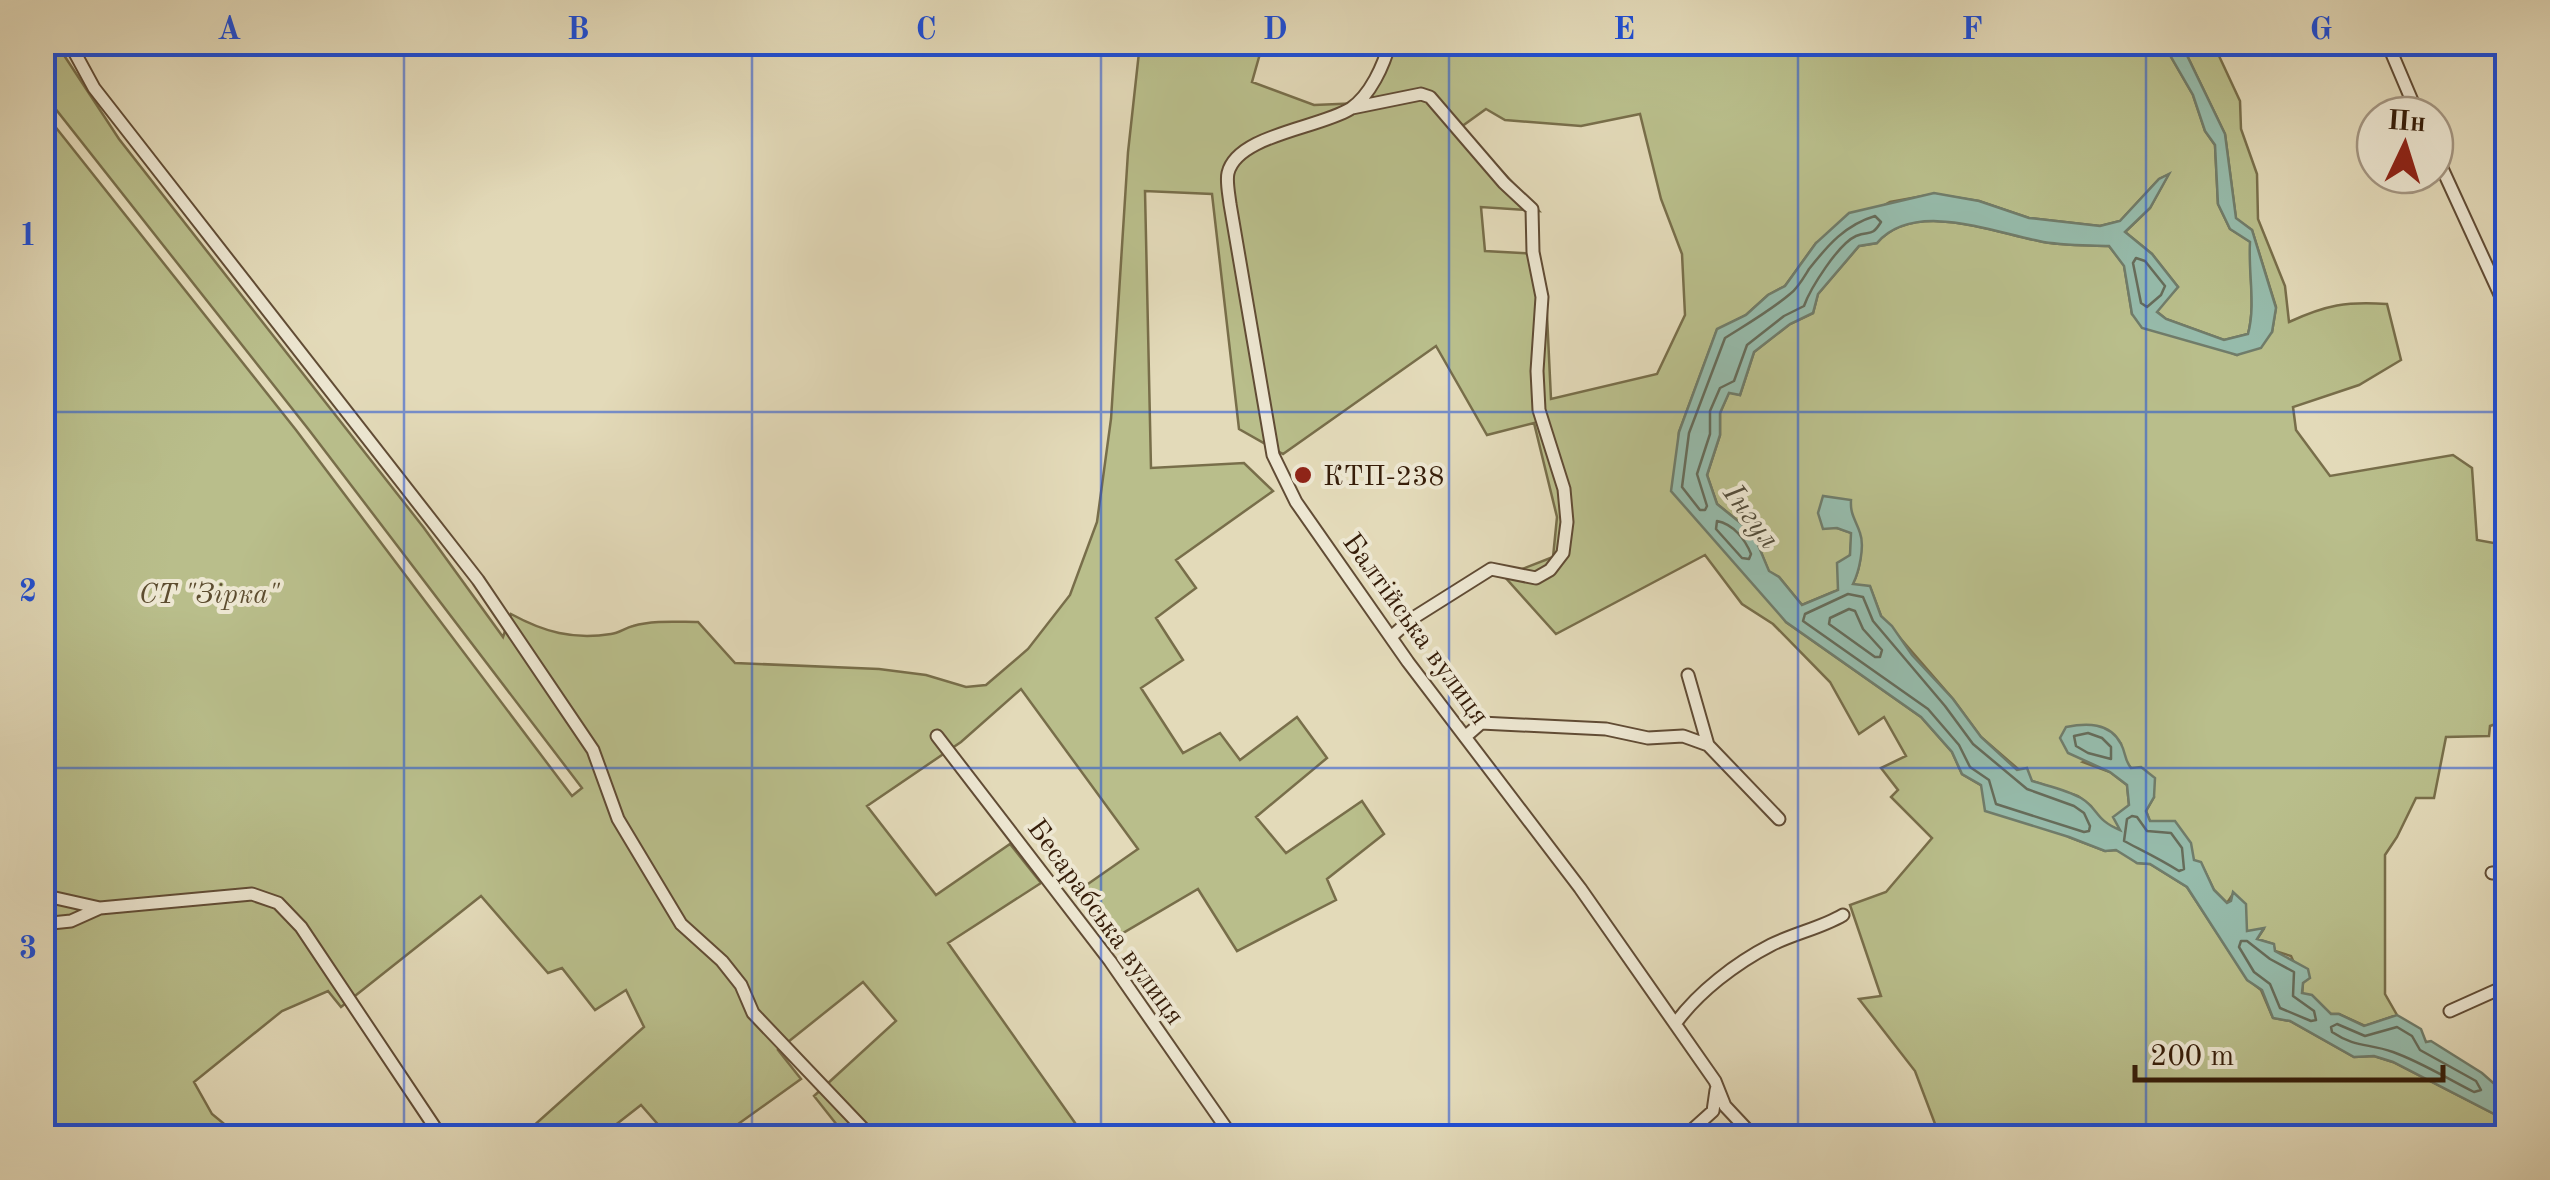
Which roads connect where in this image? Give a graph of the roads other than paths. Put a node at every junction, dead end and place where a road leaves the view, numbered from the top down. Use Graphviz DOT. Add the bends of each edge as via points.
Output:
graph roads {
  1 [pos="68,42"];
  2 [pos="1390,42"];
  3 [pos="2390,44"];
  4 [pos="2410,95"];
  5 [pos="1351,108"];
  6 [pos="2454,195"];
  7 [pos="2508,312"];
  8 [pos="1391,637"];
  9 [pos="1688,675"];
  10 [pos="937,736"];
  11 [pos="1466,737"];
  12 [pos="1708,745"];
  13 [pos="1779,819"];
  14 [pos="2492,872"];
  15 [pos="2508,872"];
  16 [pos="42,895"];
  17 [pos="100,908"];
  18 [pos="1844,915"];
  19 [pos="42,924"];
  20 [pos="2508,985"];
  21 [pos="2450,1011"];
  22 [pos="1675,1024"];
  23 [pos="1715,1081"];
  24 [pos="442,1138"];
  25 [pos="872,1138"];
  26 [pos="1233,1138"];
  27 [pos="1683,1138"];
  28 [pos="1755,1138"];
  1 -- 25 [label="street" via="94,88 478,580 593,750 618,819 681,924 722,961 753,1013"];
  2 -- 5 [label="street" via="1371,86"];
  3 -- 4 [label="street"];
  5 -- 8 [label="street, Балтійська вулиця" via="1243,150 1228,172 1229,188 1273,455 1296,502"];
  5 -- 8 [label="street, Балтійська вулиця" via="1430,97 1532,209 1542,297 1540,410 1567,522 1563,552 1550,570 1536,578 1492,569"];
  6 -- 7 [label="street"];
  8 -- 11 [label="street, Балтійська вулиця"];
  9 -- 12 [label="street"];
  10 -- 26 [label="street, Бесарабська вулиця" via="1110,961"];
  11 -- 12 [label="street" via="1482,723 1684,736"];
  11 -- 22 [label="street, Балтійська вулиця"];
  12 -- 13 [label="street"];
  14 -- 15 [label="street"];
  16 -- 17 [label="street"];
  17 -- 19 [label="street"];
  17 -- 24 [label="street" via="252,894 278,903"];
  18 -- 22 [label="street" via="1768,946 1705,991"];
  20 -- 21 [label="street"];
  22 -- 23 [label="street, Балтійська вулиця"];
  23 -- 27 [label="street" via="1713,1111"];
  23 -- 28 [label="street, Балтійська вулиця" via="1725,1106"];
}
